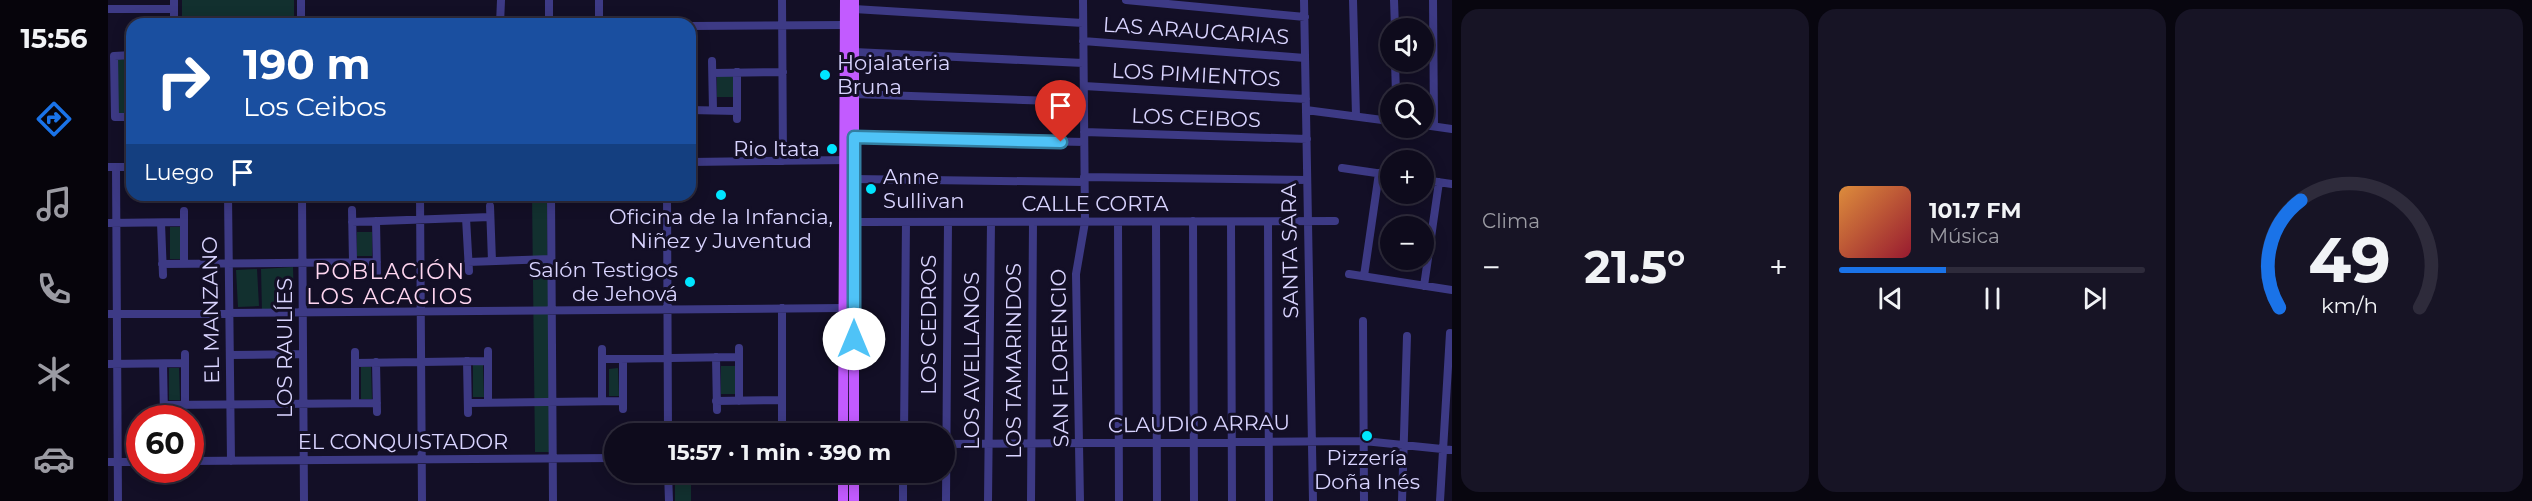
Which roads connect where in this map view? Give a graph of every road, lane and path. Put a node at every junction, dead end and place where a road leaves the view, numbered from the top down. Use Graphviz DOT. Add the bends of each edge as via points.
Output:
graph roads {
  1 [pos="301,0"];
  2 [pos="501,0"];
  3 [pos="549,0"];
  4 [pos="599,0"];
  5 [pos="782,0"];
  6 [pos="844,0"];
  7 [pos="1083,0"];
  8 [pos="1126,0"];
  9 [pos="1304,0"];
  10 [pos="1353,0"];
  11 [pos="1394,0"];
  12 [pos="1433,0"];
  13 [pos="174,4"];
  14 [pos="854,4"];
  15 [pos="108,9"];
  16 [pos="1305,17"];
  17 [pos="301,18"];
  18 [pos="500,18"];
  19 [pos="549,18"];
  20 [pos="599,18"];
  21 [pos="1395,18"];
  22 [pos="1083,23"];
  23 [pos="782,25"];
  24 [pos="844,25"];
  25 [pos="696,26"];
  26 [pos="1083,41"];
  27 [pos="854,52"];
  28 [pos="126,55"];
  29 [pos="1305,58"];
  30 [pos="712,61"];
  31 [pos="1083,63"];
  32 [pos="737,72"];
  33 [pos="783,72"];
  34 [pos="712,73"];
  35 [pos="1434,84"];
  36 [pos="1084,86"];
  37 [pos="111,94"];
  38 [pos="854,94"];
  39 [pos="1306,99"];
  40 [pos="1084,102"];
  41 [pos="696,110"];
  42 [pos="713,110"];
  43 [pos="1306,110"];
  44 [pos="1356,116"];
  45 [pos="126,117"];
  46 [pos="1380,120"];
  47 [pos="1434,126"];
  48 [pos="1452,129"];
  49 [pos="1084,132"];
  50 [pos="854,137"];
  51 [pos="1306,139"];
  52 [pos="1084,142"];
  53 [pos="842,160"];
  54 [pos="854,160"];
  55 [pos="783,161"];
  56 [pos="696,162"];
  57 [pos="112,167"];
  58 [pos="1342,168"];
  59 [pos="1379,173"];
  60 [pos="854,179"];
  61 [pos="1084,179"];
  62 [pos="1307,180"];
  63 [pos="1434,181"];
  64 [pos="1438,182"];
  65 [pos="1452,184"];
  66 [pos="228,201"];
  67 [pos="302,201"];
  68 [pos="420,201"];
  69 [pos="550,201"];
  70 [pos="667,201"];
  71 [pos="490,206"];
  72 [pos="352,210"];
  73 [pos="184,211"];
  74 [pos="490,217"];
  75 [pos="466,218"];
  76 [pos="420,219"];
  77 [pos="376,221"];
  78 [pos="1193,221"];
  79 [pos="1308,221"];
  80 [pos="1335,221"];
  81 [pos="161,222"];
  82 [pos="184,222"];
  83 [pos="352,222"];
  84 [pos="855,222"];
  85 [pos="906,222"];
  86 [pos="948,222"];
  87 [pos="991,222"];
  88 [pos="1033,222"];
  89 [pos="1085,222"];
  90 [pos="1118,222"];
  91 [pos="1156,222"];
  92 [pos="1231,222"];
  93 [pos="1268,222"];
  94 [pos="112,223"];
  95 [pos="551,259"];
  96 [pos="353,261"];
  97 [pos="492,261"];
  98 [pos="377,262"];
  99 [pos="229,263"];
  100 [pos="303,263"];
  101 [pos="162,264"];
  102 [pos="184,264"];
  103 [pos="377,273"];
  104 [pos="1349,274"];
  105 [pos="163,275"];
  106 [pos="1364,276"];
  107 [pos="1424,286"];
  108 [pos="1452,290"];
  109 [pos="782,308"];
  110 [pos="843,308"];
  111 [pos="668,309"];
  112 [pos="552,310"];
  113 [pos="421,311"];
  114 [pos="303,312"];
  115 [pos="229,313"];
  116 [pos="112,314"];
  117 [pos="1363,321"];
  118 [pos="1450,333"];
  119 [pos="1407,336"];
  120 [pos="602,349"];
  121 [pos="488,351"];
  122 [pos="355,352"];
  123 [pos="185,354"];
  124 [pos="303,354"];
  125 [pos="230,355"];
  126 [pos="716,357"];
  127 [pos="668,358"];
  128 [pos="602,359"];
  129 [pos="622,359"];
  130 [pos="467,361"];
  131 [pos="488,361"];
  132 [pos="376,362"];
  133 [pos="421,362"];
  134 [pos="185,363"];
  135 [pos="355,363"];
  136 [pos="113,364"];
  137 [pos="163,364"];
  138 [pos="739,400"];
  139 [pos="782,400"];
  140 [pos="602,401"];
  141 [pos="488,402"];
  142 [pos="552,402"];
  143 [pos="355,403"];
  144 [pos="468,403"];
  145 [pos="303,404"];
  146 [pos="164,405"];
  147 [pos="185,405"];
  148 [pos="204,405"];
  149 [pos="230,405"];
  150 [pos="468,413"];
  151 [pos="668,423"];
  152 [pos="782,423"];
  153 [pos="843,423"];
  154 [pos="854,423"];
  155 [pos="904,423"];
  156 [pos="946,423"];
  157 [pos="1269,441"];
  158 [pos="1312,441"];
  159 [pos="1364,441"];
  160 [pos="1157,442"];
  161 [pos="1194,442"];
  162 [pos="1232,442"];
  163 [pos="1079,443"];
  164 [pos="1119,443"];
  165 [pos="1403,443"];
  166 [pos="955,444"];
  167 [pos="989,444"];
  168 [pos="1032,444"];
  169 [pos="1447,449"];
  170 [pos="553,459"];
  171 [pos="604,459"];
  172 [pos="304,460"];
  173 [pos="422,460"];
  174 [pos="204,461"];
  175 [pos="231,461"];
  176 [pos="108,462"];
  177 [pos="118,462"];
  178 [pos="126,462"];
  179 [pos="668,483"];
  180 [pos="843,483"];
  181 [pos="854,483"];
  182 [pos="903,483"];
  183 [pos="946,483"];
  184 [pos="118,501"];
  185 [pos="304,501"];
  186 [pos="422,501"];
  187 [pos="553,501"];
  188 [pos="669,501"];
  189 [pos="843,501"];
  190 [pos="854,501"];
  191 [pos="903,501"];
  192 [pos="946,501"];
  193 [pos="988,501"];
  194 [pos="1031,501"];
  195 [pos="1080,501"];
  196 [pos="1119,501"];
  197 [pos="1157,501"];
  198 [pos="1194,501"];
  199 [pos="1232,501"];
  200 [pos="1269,501"];
  201 [pos="1313,501"];
  202 [pos="1364,501"];
  203 [pos="1402,501"];
  204 [pos="1440,501"];
  1 -- 17 [label="street"];
  2 -- 18 [label="street"];
  3 -- 19 [label="street"];
  4 -- 20 [label="street"];
  5 -- 23 [label="street"];
  6 -- 24 [label="main road"];
  7 -- 22 [label="street, SAN FLORENCIO"];
  8 -- 16 [label="street"];
  9 -- 16 [label="street, SANTA SARA"];
  10 -- 44 [label="street"];
  11 -- 21 [label="street"];
  12 -- 35 [label="street"];
  13 -- 15 [label="street"];
  14 -- 22 [label="street, LAS ARAUCARIAS"];
  14 -- 27 [label="main road"];
  16 -- 29 [label="street, SANTA SARA"];
  22 -- 26 [label="street, SAN FLORENCIO"];
  23 -- 24 [label="street"];
  23 -- 25 [label="street"];
  23 -- 33 [label="street"];
  24 -- 53 [label="main road"];
  26 -- 29 [label="street, LAS ARAUCARIAS"];
  26 -- 31 [label="street, SAN FLORENCIO"];
  27 -- 31 [label="street"];
  27 -- 38 [label="main road"];
  28 -- 37 [label="street" via="114,56"];
  29 -- 39 [label="street, SANTA SARA"];
  30 -- 34 [label="street"];
  31 -- 36 [label="street, SAN FLORENCIO"];
  32 -- 33 [label="street"];
  32 -- 34 [label="street"];
  32 -- 42 [label="street" via="737,115"];
  33 -- 55 [label="street"];
  34 -- 42 [label="street"];
  36 -- 39 [label="street, LOS PIMIENTOS"];
  36 -- 40 [label="street, SAN FLORENCIO"];
  37 -- 45 [label="street" via="115,117"];
  38 -- 40 [label="street"];
  38 -- 50 [label="main road"];
  39 -- 43 [label="street, SANTA SARA"];
  40 -- 49 [label="street, SAN FLORENCIO"];
  41 -- 42 [label="street"];
  43 -- 44 [label="street"];
  43 -- 51 [label="street, SANTA SARA"];
  44 -- 46 [label="street"];
  47 -- 48 [label="street"];
  49 -- 51 [label="street, LOS CEIBOS"];
  49 -- 52 [label="street, SAN FLORENCIO"];
  50 -- 52 [label="street"];
  50 -- 54 [label="main road"];
  51 -- 62 [label="street, SANTA SARA"];
  52 -- 61 [label="street, SAN FLORENCIO"];
  53 -- 54 [label="street"];
  53 -- 55 [label="street"];
  53 -- 110 [label="main road"];
  54 -- 60 [label="main road"];
  55 -- 56 [label="street"];
  57 -- 94 [label="street"];
  58 -- 59 [label="street"];
  59 -- 106 [label="street"];
  60 -- 61 [label="street"];
  60 -- 84 [label="main road"];
  61 -- 62 [label="street"];
  61 -- 89 [label="street, SAN FLORENCIO"];
  62 -- 79 [label="street, SANTA SARA"];
  63 -- 64 [label="street"];
  64 -- 65 [label="street"];
  64 -- 107 [label="street"];
  66 -- 99 [label="street, EL MANZANO"];
  67 -- 100 [label="street, LOS RAULÍES"];
  68 -- 76 [label="street"];
  69 -- 95 [label="street"];
  70 -- 111 [label="street"];
  71 -- 74 [label="street"];
  72 -- 83 [label="street"];
  73 -- 82 [label="street"];
  74 -- 75 [label="street"];
  74 -- 97 [label="street"];
  75 -- 76 [label="street"];
  75 -- 97 [label="street" via="468,266"];
  76 -- 77 [label="street"];
  76 -- 113 [label="street"];
  77 -- 83 [label="street"];
  77 -- 98 [label="street"];
  78 -- 91 [label="street, CALLE CORTA"];
  78 -- 92 [label="street, CALLE CORTA"];
  78 -- 161 [label="street"];
  79 -- 80 [label="street, CALLE CORTA"];
  79 -- 93 [label="street, CALLE CORTA"];
  79 -- 158 [label="street, SANTA SARA"];
  81 -- 82 [label="street"];
  81 -- 94 [label="street"];
  81 -- 101 [label="street"];
  82 -- 102 [label="street"];
  83 -- 96 [label="street"];
  84 -- 85 [label="street, CALLE CORTA"];
  84 -- 154 [label="main road"];
  85 -- 86 [label="street, CALLE CORTA"];
  85 -- 155 [label="street"];
  86 -- 87 [label="street, CALLE CORTA"];
  86 -- 156 [label="street, LOS CEDROS"];
  87 -- 88 [label="street, CALLE CORTA"];
  87 -- 167 [label="street, LOS AVELLANOS"];
  88 -- 89 [label="street, CALLE CORTA"];
  88 -- 168 [label="street, LOS TAMARINDOS"];
  89 -- 90 [label="street, CALLE CORTA"];
  89 -- 163 [label="street, SAN FLORENCIO" via="1076,274"];
  90 -- 91 [label="street, CALLE CORTA"];
  90 -- 164 [label="street"];
  91 -- 160 [label="street"];
  92 -- 93 [label="street, CALLE CORTA"];
  92 -- 162 [label="street"];
  93 -- 157 [label="street"];
  94 -- 116 [label="street"];
  95 -- 97 [label="street"];
  95 -- 112 [label="street"];
  96 -- 98 [label="street"];
  96 -- 100 [label="street"];
  98 -- 103 [label="street"];
  99 -- 100 [label="street"];
  99 -- 102 [label="street"];
  99 -- 115 [label="street, EL MANZANO"];
  100 -- 114 [label="street, LOS RAULÍES"];
  101 -- 102 [label="street"];
  101 -- 105 [label="street"];
  104 -- 106 [label="street"];
  106 -- 107 [label="street"];
  107 -- 108 [label="street"];
  109 -- 110 [label="street"];
  109 -- 111 [label="street"];
  109 -- 139 [label="street"];
  110 -- 153 [label="main road"];
  111 -- 112 [label="street"];
  111 -- 127 [label="street"];
  112 -- 113 [label="street"];
  112 -- 142 [label="street"];
  113 -- 114 [label="street"];
  113 -- 133 [label="street"];
  114 -- 115 [label="street"];
  114 -- 124 [label="street, LOS RAULÍES"];
  115 -- 116 [label="street"];
  115 -- 125 [label="street, EL MANZANO"];
  116 -- 136 [label="street"];
  117 -- 159 [label="street"];
  118 -- 169 [label="street"];
  119 -- 165 [label="street"];
  120 -- 128 [label="street"];
  121 -- 131 [label="street"];
  122 -- 135 [label="street"];
  123 -- 134 [label="street"];
  124 -- 125 [label="street"];
  124 -- 145 [label="street, LOS RAULÍES"];
  125 -- 149 [label="street, EL MANZANO"];
  126 -- 127 [label="street"];
  126 -- 138 [label="street" via="739,353"];
  126 -- 138 [label="street" via="716,405"];
  127 -- 129 [label="street"];
  127 -- 151 [label="street"];
  128 -- 129 [label="street"];
  128 -- 140 [label="street"];
  129 -- 140 [label="street" via="623,405"];
  130 -- 131 [label="street"];
  130 -- 133 [label="street"];
  130 -- 144 [label="street"];
  131 -- 141 [label="street"];
  132 -- 133 [label="street"];
  132 -- 135 [label="street"];
  132 -- 143 [label="street" via="377,407"];
  133 -- 173 [label="street"];
  134 -- 137 [label="street"];
  134 -- 147 [label="street"];
  135 -- 143 [label="street"];
  136 -- 137 [label="street"];
  136 -- 177 [label="street"];
  137 -- 146 [label="street"];
  138 -- 139 [label="street"];
  139 -- 152 [label="street"];
  140 -- 142 [label="street"];
  141 -- 142 [label="street"];
  141 -- 144 [label="street"];
  142 -- 170 [label="street"];
  143 -- 145 [label="street"];
  144 -- 150 [label="street"];
  145 -- 149 [label="street"];
  145 -- 172 [label="street, LOS RAULÍES"];
  148 -- 149 [label="street"];
  149 -- 175 [label="street, EL MANZANO"];
  157 -- 158 [label="street, CLAUDIO ARRAU"];
  157 -- 162 [label="street, CLAUDIO ARRAU"];
  157 -- 200 [label="street"];
  158 -- 159 [label="street, CLAUDIO ARRAU"];
  158 -- 201 [label="street, SANTA SARA"];
  159 -- 165 [label="street, CLAUDIO ARRAU"];
  159 -- 202 [label="street"];
  160 -- 161 [label="street, CLAUDIO ARRAU"];
  160 -- 164 [label="street, CLAUDIO ARRAU"];
  160 -- 197 [label="street"];
  161 -- 162 [label="street, CLAUDIO ARRAU"];
  161 -- 198 [label="street"];
  162 -- 199 [label="street"];
  163 -- 164 [label="street, CLAUDIO ARRAU"];
  163 -- 168 [label="street, CLAUDIO ARRAU"];
  163 -- 195 [label="street, SAN FLORENCIO"];
  164 -- 196 [label="street"];
  165 -- 169 [label="street, CLAUDIO ARRAU"];
  165 -- 203 [label="street"];
  166 -- 167 [label="street, CLAUDIO ARRAU"];
  167 -- 168 [label="street, CLAUDIO ARRAU"];
  167 -- 193 [label="street, LOS AVELLANOS"];
  168 -- 194 [label="street, LOS TAMARINDOS"];
  169 -- 204 [label="street"];
  170 -- 171 [label="street, EL CONQUISTADOR"];
  170 -- 173 [label="street, EL CONQUISTADOR"];
  170 -- 187 [label="street"];
  172 -- 173 [label="street, EL CONQUISTADOR"];
  172 -- 175 [label="street, EL CONQUISTADOR"];
  172 -- 185 [label="street, LOS RAULÍES"];
  173 -- 186 [label="street"];
  174 -- 175 [label="street, EL CONQUISTADOR"];
  176 -- 177 [label="street"];
  177 -- 178 [label="street"];
  177 -- 184 [label="street"];
  179 -- 188 [label="street"];
  180 -- 189 [label="main road"];
  181 -- 190 [label="main road"];
  182 -- 191 [label="street"];
  183 -- 192 [label="street, LOS CEDROS"];
}
